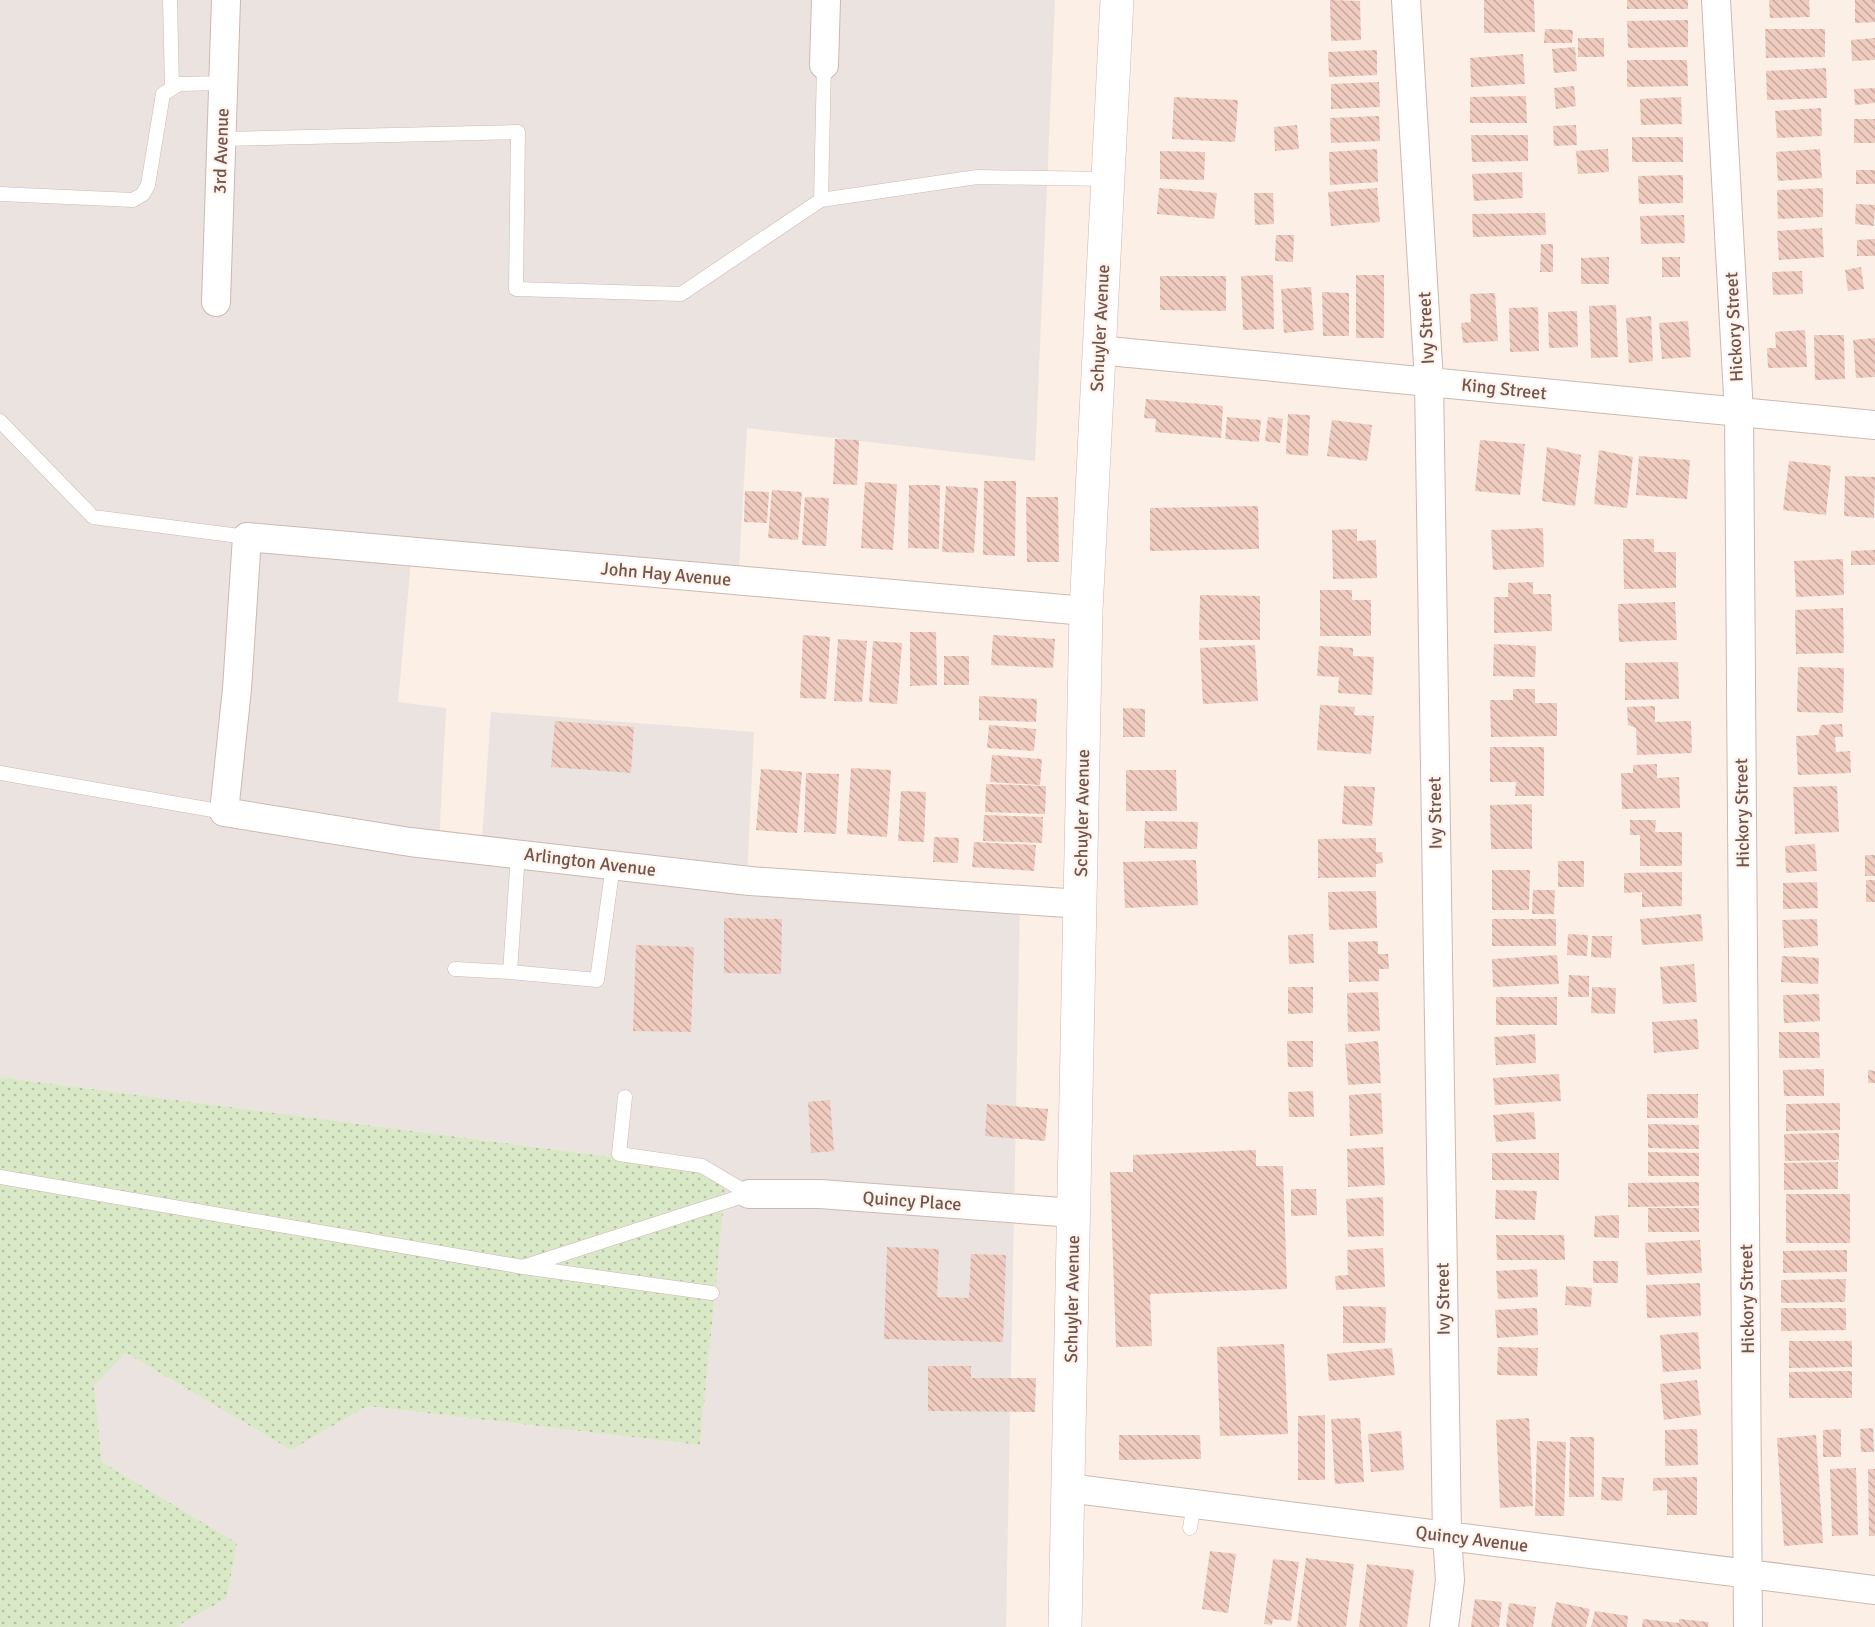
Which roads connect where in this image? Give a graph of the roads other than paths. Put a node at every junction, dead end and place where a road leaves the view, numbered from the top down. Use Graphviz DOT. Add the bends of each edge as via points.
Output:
graph roads {
  1 [pos="170,0"];
  2 [pos="226,0"];
  3 [pos="826,0"];
  4 [pos="1117,0"];
  5 [pos="1406,0"];
  6 [pos="1716,0"];
  7 [pos="824,65"];
  8 [pos="223,83"];
  9 [pos="172,86"];
  10 [pos="222,139"];
  11 [pos="1108,179"];
  12 [pos="0,194"];
  13 [pos="821,200"];
  14 [pos="216,302"];
  15 [pos="1098,350"];
  16 [pos="1429,381"];
  17 [pos="1738,413"];
  18 [pos="0,421"];
  19 [pos="1875,425"];
  20 [pos="247,537"];
  21 [pos="1086,611"];
  22 [pos="0,773"];
  23 [pos="224,812"];
  24 [pos="518,854"];
  25 [pos="614,865"];
  26 [pos="1080,904"];
  27 [pos="455,969"];
  28 [pos="510,972"];
  29 [pos="625,1097"];
  30 [pos="0,1178"];
  31 [pos="749,1194"];
  32 [pos="1074,1213"];
  33 [pos="523,1267"];
  34 [pos="712,1293"];
  35 [pos="1068,1488"];
  36 [pos="1446,1536"];
  37 [pos="1749,1573"];
  38 [pos="1875,1590"];
  39 [pos="1065,1627"];
  40 [pos="1444,1627"];
  41 [pos="1748,1627"];
  1 -- 9 [label="lane"];
  2 -- 8 [label="street, 3rd Avenue"];
  3 -- 7 [label="street"];
  4 -- 11 [label="main road, Schuyler Avenue"];
  5 -- 16 [label="street, Ivy Street"];
  6 -- 17 [label="street, Hickory Street"];
  7 -- 13 [label="lane"];
  8 -- 9 [label="lane"];
  8 -- 10 [label="street, 3rd Avenue"];
  9 -- 12 [label="lane" via="163,94 144,194 133,200"];
  10 -- 13 [label="lane" via="518,132 516,289 681,294"];
  10 -- 14 [label="street, 3rd Avenue"];
  11 -- 13 [label="lane" via="977,177"];
  11 -- 15 [label="main road, Schuyler Avenue"];
  15 -- 16 [label="street, King Street"];
  15 -- 21 [label="main road, Schuyler Avenue"];
  16 -- 17 [label="street, King Street"];
  16 -- 36 [label="street, Ivy Street"];
  17 -- 19 [label="street, King Street"];
  17 -- 37 [label="street, Hickory Street"];
  18 -- 20 [label="lane" via="93,517"];
  20 -- 21 [label="street, John Hay Avenue"];
  20 -- 23 [label="street"];
  21 -- 26 [label="main road, Schuyler Avenue"];
  22 -- 23 [label="lane"];
  23 -- 24 [label="street, Arlington Avenue" via="410,842"];
  24 -- 25 [label="street, Arlington Avenue"];
  24 -- 28 [label="lane"];
  25 -- 26 [label="street, Arlington Avenue" via="750,881"];
  25 -- 28 [label="lane" via="597,980"];
  26 -- 32 [label="main road, Schuyler Avenue"];
  27 -- 28 [label="lane"];
  29 -- 31 [label="lane" via="619,1154 702,1166"];
  30 -- 33 [label="lane"];
  31 -- 32 [label="street, Quincy Place" via="820,1194"];
  31 -- 33 [label="lane"];
  32 -- 35 [label="main road, Schuyler Avenue"];
  33 -- 34 [label="lane"];
  35 -- 36 [label="street, Quincy Avenue" via="1192,1516"];
  35 -- 39 [label="main road, Schuyler Avenue"];
  36 -- 37 [label="street, Quincy Avenue"];
  36 -- 40 [label="street, Ivy Street" via="1450,1580"];
  37 -- 38 [label="street, Quincy Avenue"];
  37 -- 41 [label="street, Hickory Street"];
}
